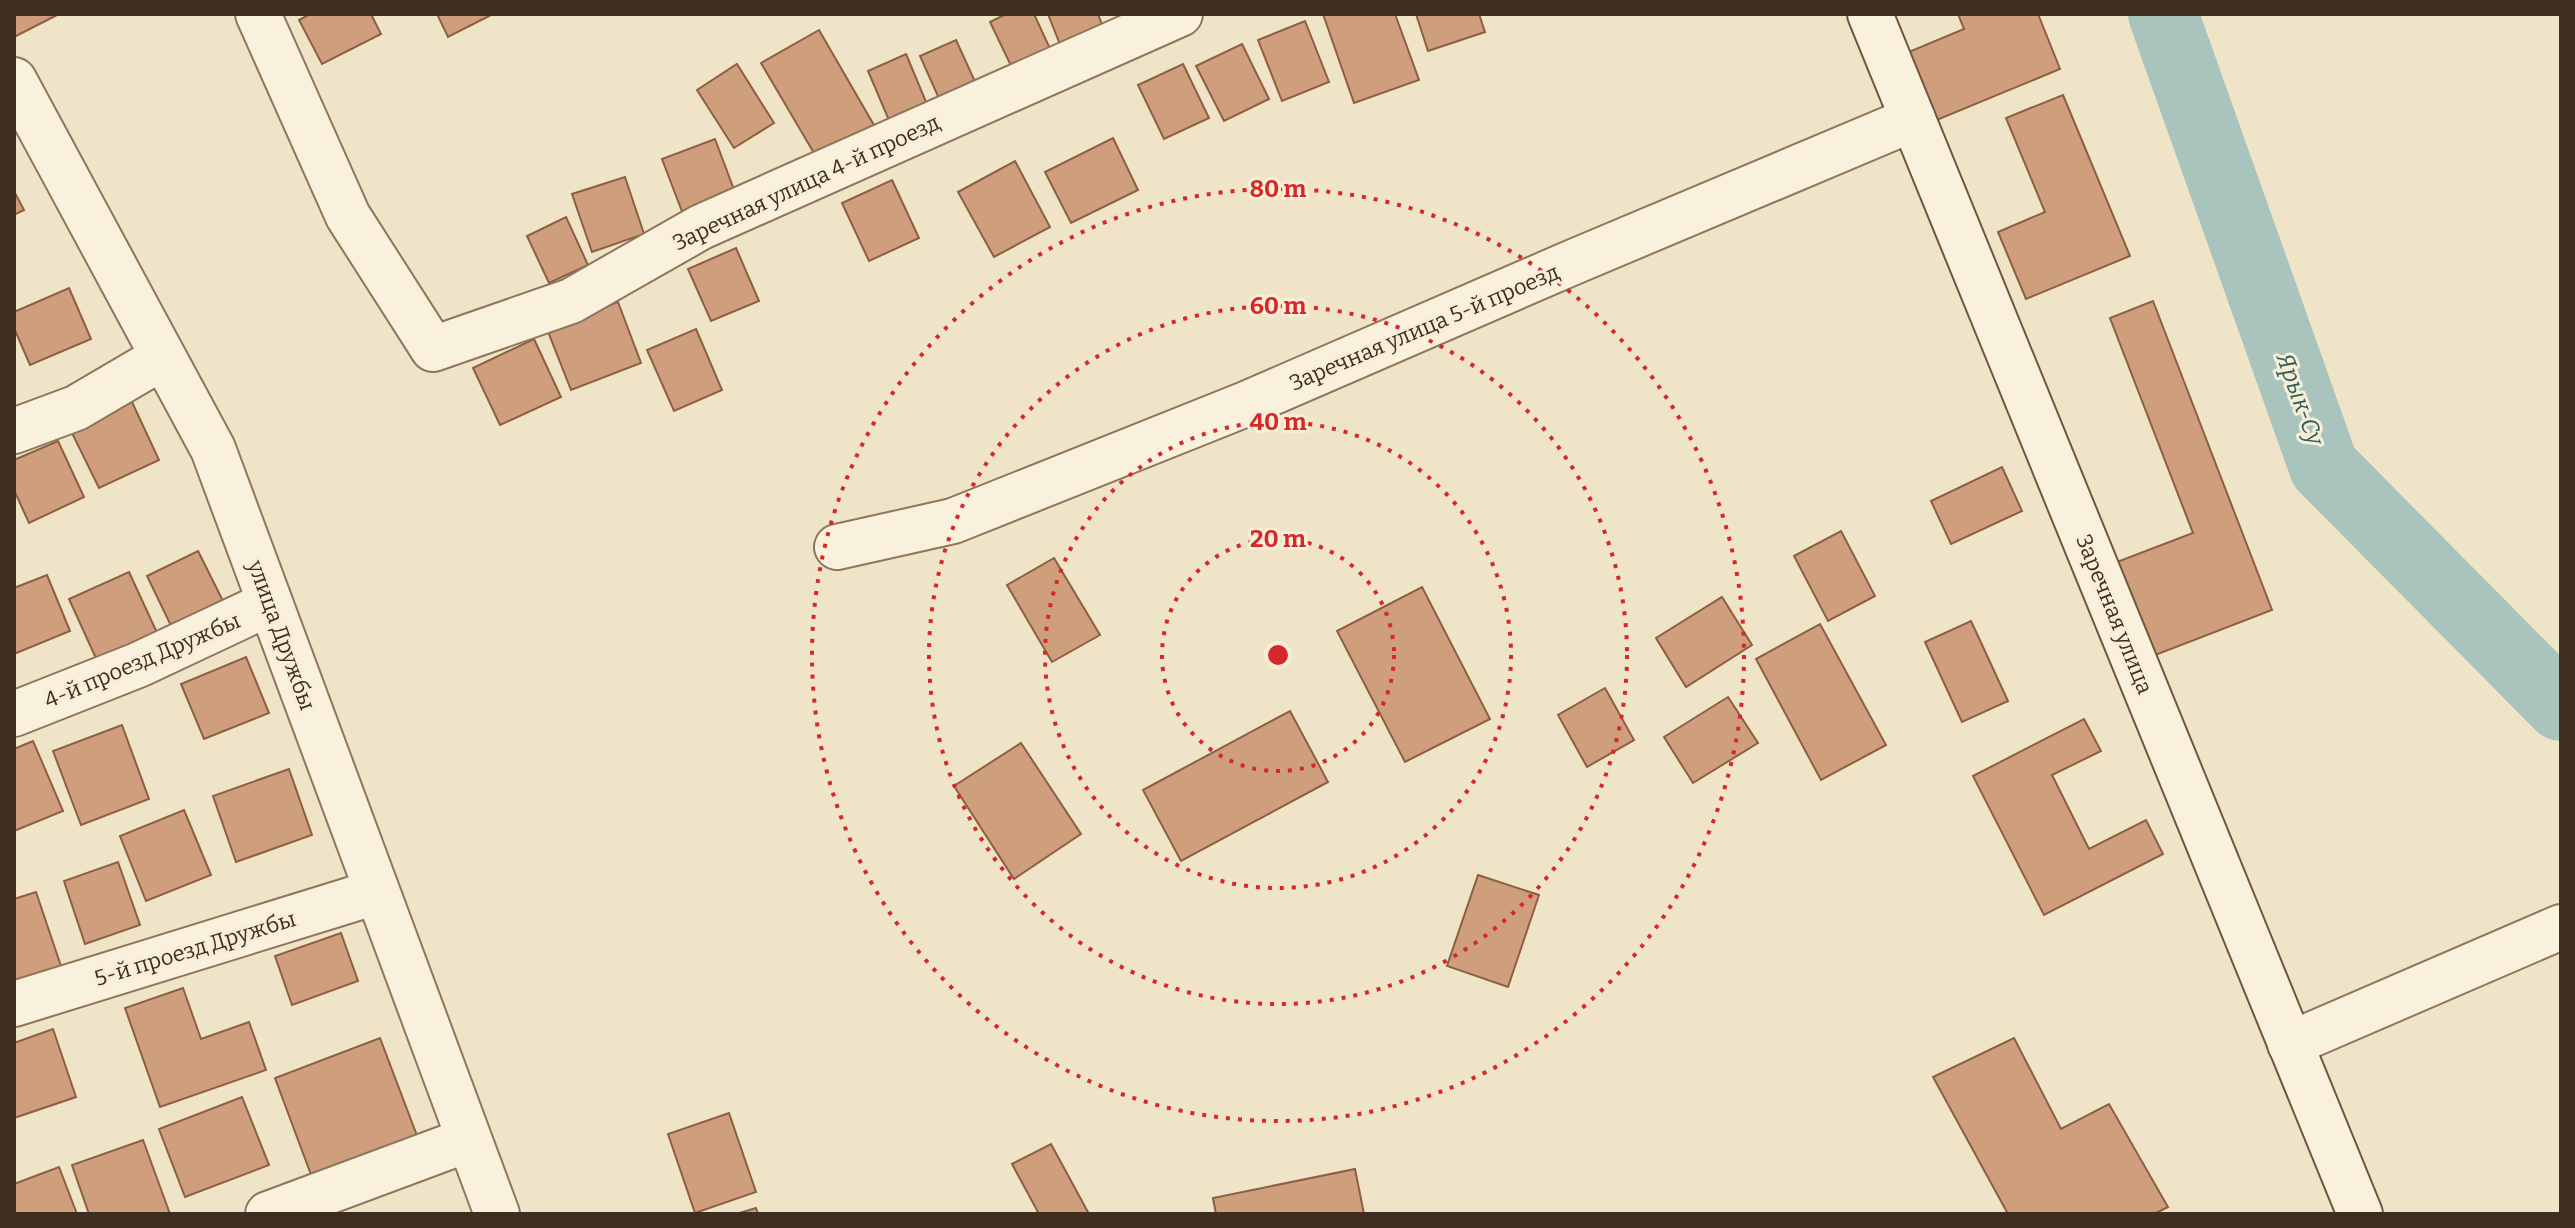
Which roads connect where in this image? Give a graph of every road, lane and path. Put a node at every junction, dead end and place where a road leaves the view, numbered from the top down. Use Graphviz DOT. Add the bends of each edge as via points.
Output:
graph roads {
  1 [pos="257,14"];
  2 [pos="1180,14"];
  3 [pos="1870,14"];
  4 [pos="19,103"];
  5 [pos="1913,119"];
  6 [pos="163,357"];
  7 [pos="14,431"];
  8 [pos="837,547"];
  9 [pos="270,603"];
  10 [pos="14,714"];
  11 [pos="376,892"];
  12 [pos="2561,927"];
  13 [pos="14,1004"];
  14 [pos="2290,1044"];
  15 [pos="467,1140"];
  16 [pos="268,1214"];
  17 [pos="497,1214"];
  18 [pos="2360,1214"];
  1 -- 2 [label="street, Заречная улица 4-й проезд" via="348,216 433,349 571,301 701,227"];
  3 -- 5 [label="street, Заречная улица"];
  4 -- 6 [label="street, улица Дружбы"];
  5 -- 8 [label="street, Заречная улица 5-й проезд" via="1246,404 953,521"];
  5 -- 14 [label="street, Заречная улица"];
  6 -- 7 [label="street" via="76,408"];
  6 -- 9 [label="street, улица Дружбы" via="213,449"];
  9 -- 10 [label="street, 4-й проезд Дружбы" via="138,665"];
  9 -- 11 [label="street, улица Дружбы"];
  11 -- 13 [label="street, 5-й проезд Дружбы"];
  11 -- 15 [label="street, улица Дружбы"];
  12 -- 14 [label="street"];
  14 -- 18 [label="street, Заречная улица"];
  15 -- 16 [label="street"];
  15 -- 17 [label="street, улица Дружбы"];
}
